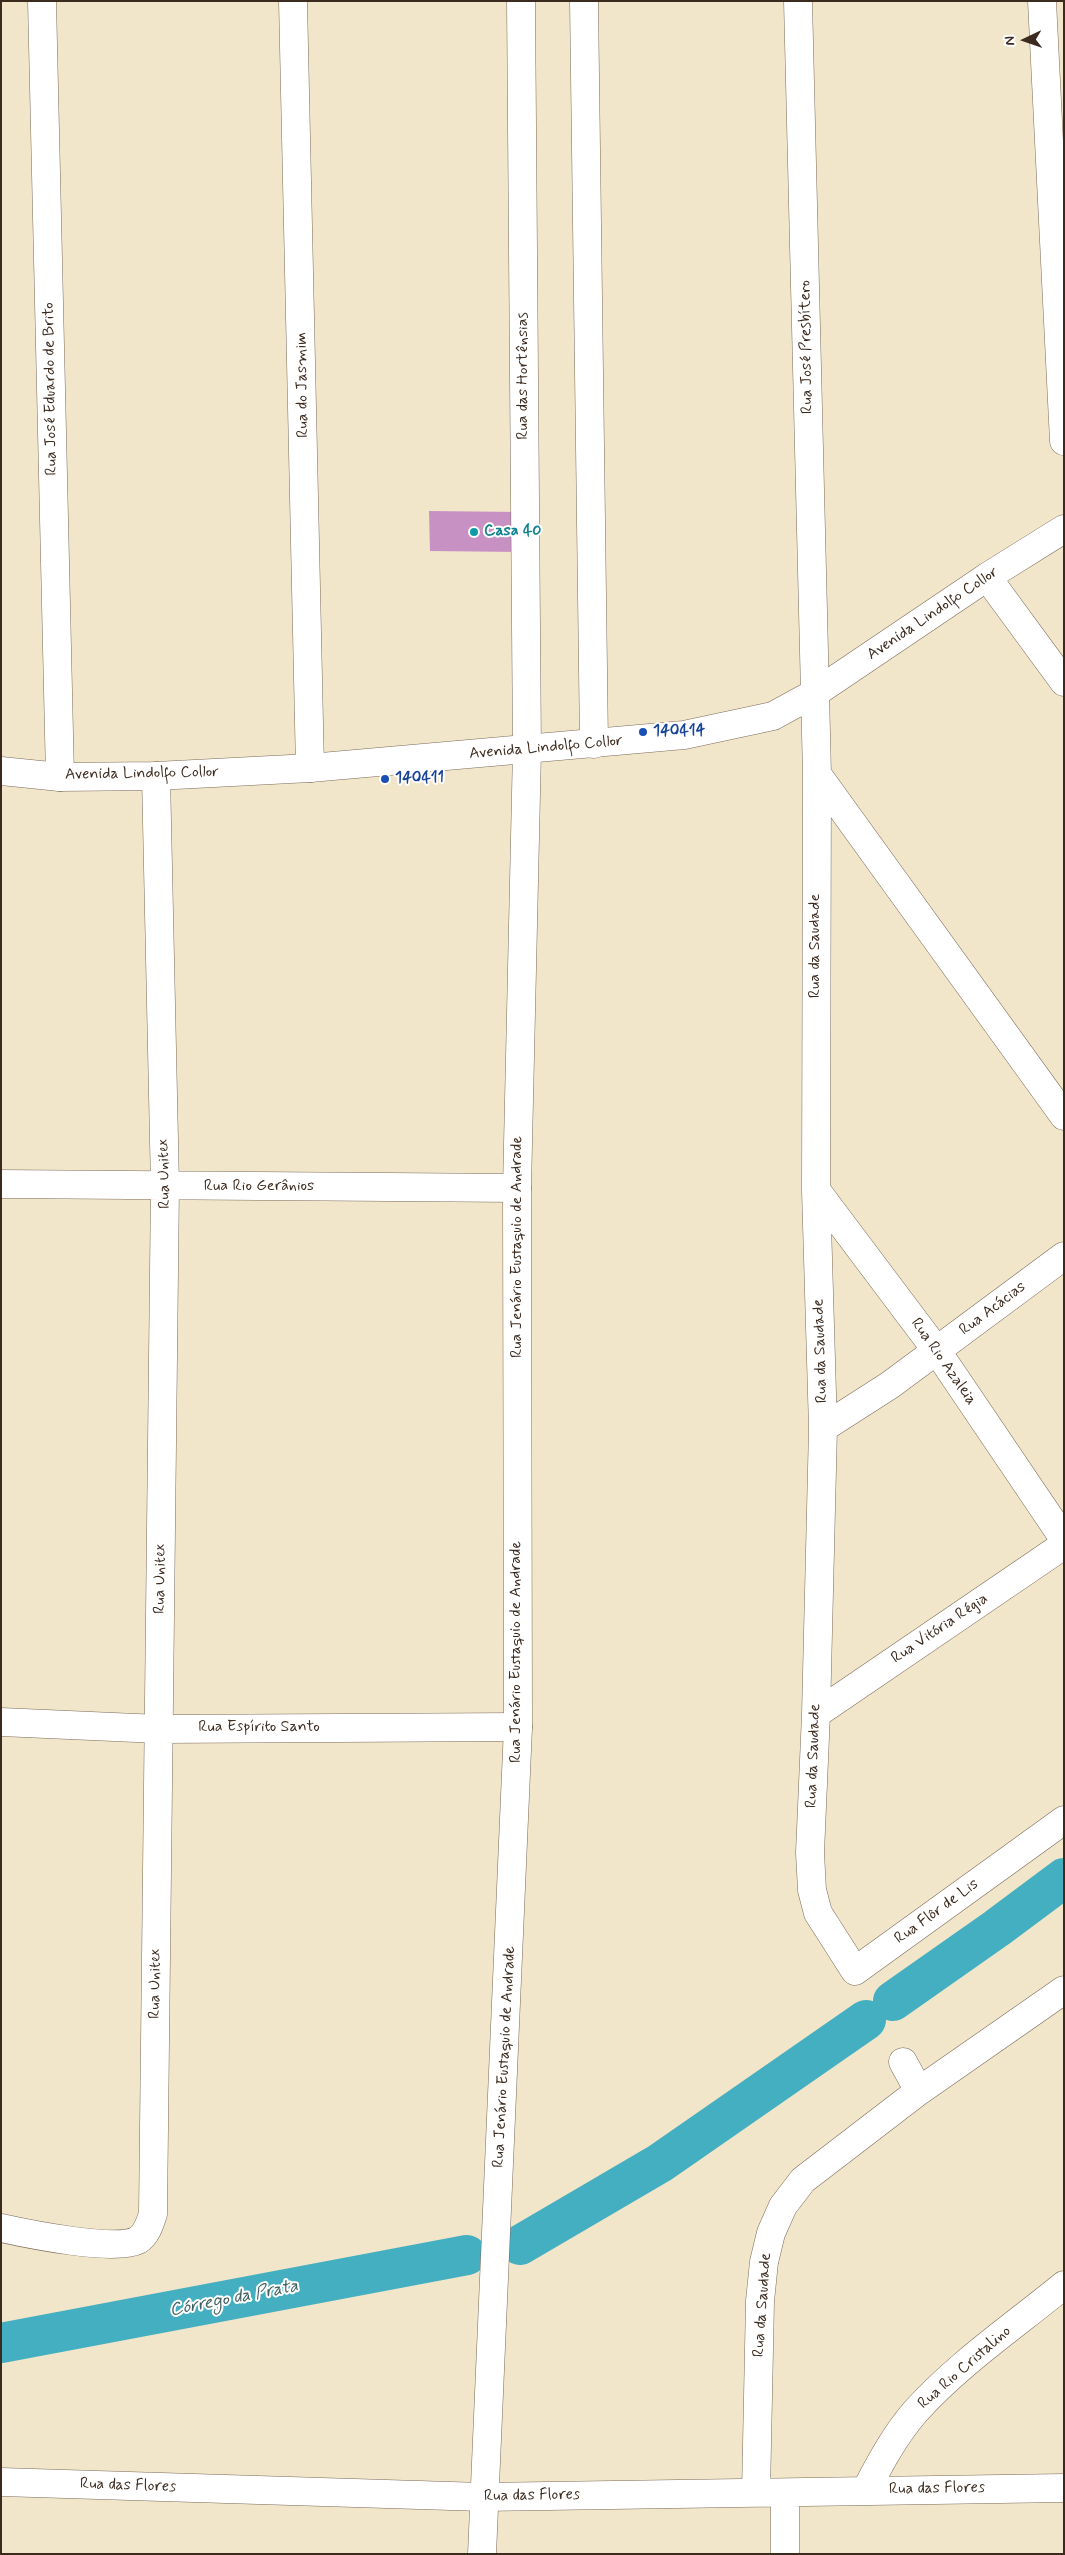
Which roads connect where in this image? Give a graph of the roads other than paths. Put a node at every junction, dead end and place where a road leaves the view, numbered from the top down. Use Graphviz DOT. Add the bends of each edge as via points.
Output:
graph roads {
  1 [pos="42,1"];
  2 [pos="294,1"];
  3 [pos="522,1"];
  4 [pos="584,1"];
  5 [pos="798,1"];
  6 [pos="1042,1"];
  7 [pos="1064,441"];
  8 [pos="1064,529"];
  9 [pos="987,577"];
  10 [pos="1064,682"];
  11 [pos="815,693"];
  12 [pos="594,744"];
  13 [pos="527,750"];
  14 [pos="310,768"];
  15 [pos="1,771"];
  16 [pos="817,774"];
  17 [pos="60,776"];
  18 [pos="156,776"];
  19 [pos="1064,1116"];
  20 [pos="1,1184"];
  21 [pos="166,1186"];
  22 [pos="517,1188"];
  23 [pos="816,1190"];
  24 [pos="1064,1256"];
  25 [pos="937,1351"];
  26 [pos="823,1428"];
  27 [pos="1064,1539"];
  28 [pos="1064,1544"];
  29 [pos="816,1714"];
  30 [pos="1,1722"];
  31 [pos="518,1727"];
  32 [pos="159,1729"];
  33 [pos="1064,1820"];
  34 [pos="825,1925"];
  35 [pos="1064,1990"];
  36 [pos="903,2062"];
  37 [pos="919,2091"];
  38 [pos="1,2228"];
  39 [pos="1064,2285"];
  40 [pos="1,2482"];
  41 [pos="1064,2488"];
  42 [pos="866,2490"];
  43 [pos="756,2492"];
  44 [pos="785,2493"];
  45 [pos="483,2497"];
  46 [pos="482,2554"];
  47 [pos="785,2554"];
  1 -- 17 [label="street, Rua José Eduardo de Brito"];
  2 -- 14 [label="street, Rua do Jasmim"];
  3 -- 13 [label="street, Rua das Hortênsias"];
  4 -- 12 [label="street"];
  5 -- 11 [label="street, Rua José Presbítero"];
  6 -- 7 [label="street"];
  8 -- 9 [label="street, Avenida Lindolfo Collor"];
  9 -- 10 [label="street"];
  9 -- 11 [label="street, Avenida Lindolfo Collor"];
  11 -- 12 [label="street, Avenida Lindolfo Collor" via="773,716 684,734"];
  11 -- 16 [label="street, Rua da Saudade"];
  12 -- 13 [label="street, Avenida Lindolfo Collor"];
  13 -- 14 [label="street, Avenida Lindolfo Collor"];
  13 -- 22 [label="street, Rua Jenário Eustaquio de Andrade"];
  14 -- 18 [label="street, Avenida Lindolfo Collor"];
  15 -- 17 [label="street, Avenida Lindolfo Collor"];
  16 -- 19 [label="street"];
  16 -- 23 [label="street, Rua da Saudade"];
  17 -- 18 [label="street, Avenida Lindolfo Collor"];
  18 -- 21 [label="street, Rua Unitex"];
  20 -- 21 [label="street, Rua Rio Gerânios"];
  21 -- 22 [label="street, Rua Rio Gerânios"];
  21 -- 32 [label="street, Rua Unitex"];
  22 -- 31 [label="street, Rua Jenário Eustaquio de Andrade"];
  23 -- 25 [label="street, Rua Rio Azaleia"];
  23 -- 26 [label="street, Rua da Saudade"];
  24 -- 25 [label="street, Rua Acácias"];
  25 -- 26 [label="street, Rua Acácias"];
  25 -- 27 [label="street, Rua Rio Azaleia"];
  26 -- 29 [label="street, Rua da Saudade"];
  28 -- 29 [label="street, Rua Vitória Régia"];
  29 -- 34 [label="street, Rua da Saudade" via="810,1853 812,1890"];
  30 -- 32 [label="street, Rua Espírito Santo"];
  31 -- 32 [label="street, Rua Espírito Santo"];
  31 -- 45 [label="street, Rua Jenário Eustaquio de Andrade"];
  32 -- 38 [label="street, Rua Unitex" via="153,2214 146,2232 138,2240 124,2244 46,2238"];
  33 -- 34 [label="street, Rua Flôr de Lis" via="855,1971"];
  35 -- 37 [label="street, Rua da Saudade"];
  36 -- 37 [label="street"];
  37 -- 43 [label="street, Rua da Saudade" via="803,2180 783,2206 771,2233 760,2301"];
  39 -- 42 [label="street, Rua Rio Cristalino" via="948,2379 914,2413 887,2451"];
  40 -- 45 [label="street, Rua das Flores"];
  41 -- 42 [label="street, Rua das Flores"];
  42 -- 44 [label="street, Rua das Flores"];
  43 -- 44 [label="street, Rua das Flores"];
  43 -- 45 [label="street, Rua das Flores"];
  44 -- 47 [label="street"];
  45 -- 46 [label="street, Rua Jenário Eustaquio de Andrade"];
}
